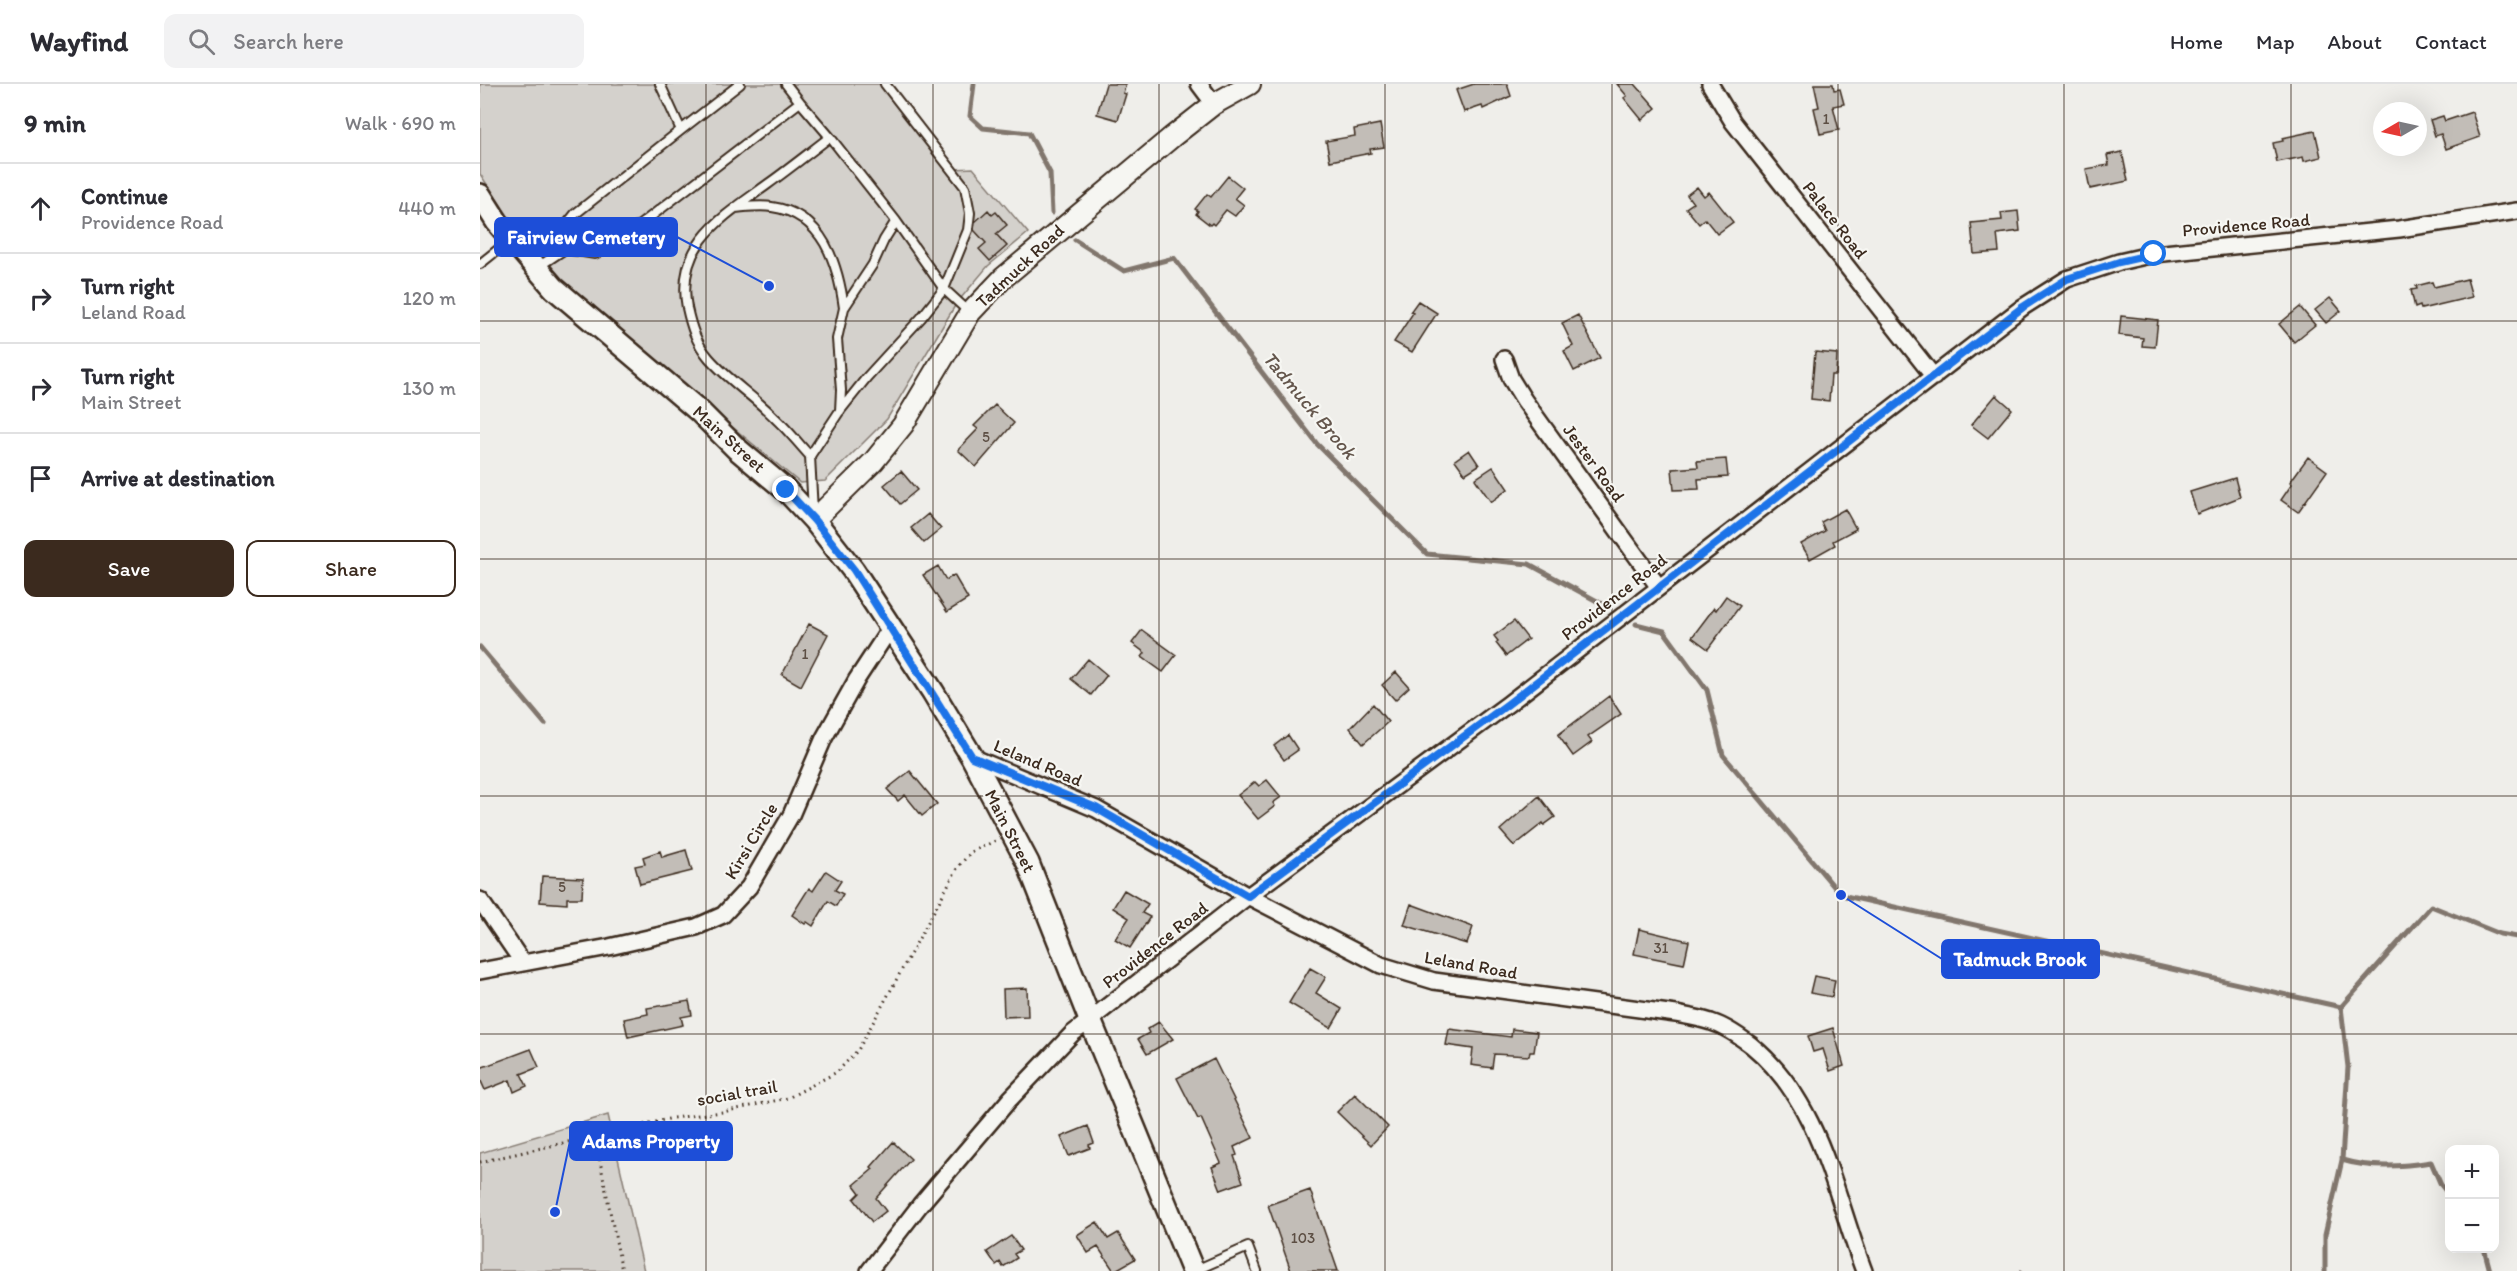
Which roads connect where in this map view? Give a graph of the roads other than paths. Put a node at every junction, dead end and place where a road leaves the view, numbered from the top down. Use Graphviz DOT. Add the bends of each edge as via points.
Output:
graph roads {
  1 [pos="660,84"];
  2 [pos="740,84"];
  3 [pos="786,84"];
  4 [pos="885,84"];
  5 [pos="1199,84"];
  6 [pos="1250,84"];
  7 [pos="1715,86"];
  8 [pos="800,102"];
  9 [pos="1214,104"];
  10 [pos="681,130"];
  11 [pos="830,137"];
  12 [pos="480,195"];
  13 [pos="735,208"];
  14 [pos="2517,211"];
  15 [pos="896,221"];
  16 [pos="511,239"];
  17 [pos="565,249"];
  18 [pos="480,264"];
  19 [pos="536,268"];
  20 [pos="944,289"];
  21 [pos="844,308"];
  22 [pos="970,313"];
  23 [pos="1504,359"];
  24 [pos="1934,377"];
  25 [pos="840,412"];
  26 [pos="810,456"];
  27 [pos="814,520"];
  28 [pos="1658,586"];
  29 [pos="891,627"];
  30 [pos="972,757"];
  31 [pos="1248,896"];
  32 [pos="480,900"];
  33 [pos="524,963"];
  34 [pos="480,971"];
  35 [pos="1090,1020"];
  36 [pos="869,1271"];
  37 [pos="1194,1271"];
  38 [pos="1257,1271"];
  39 [pos="1864,1271"];
  1 -- 10 [label="lane"];
  2 -- 10 [label="lane"];
  3 -- 8 [label="lane"];
  4 -- 20 [label="lane" via="956,174 968,196 968,230"];
  5 -- 9 [label="street"];
  6 -- 9 [label="street, Tadmuck Road"];
  7 -- 24 [label="street, Palace Road" via="1733,122"];
  8 -- 11 [label="lane"];
  8 -- 17 [label="lane" via="615,244 595,254"];
  9 -- 22 [label="street, Tadmuck Road" via="1038,247"];
  10 -- 17 [label="lane" via="574,214 567,224"];
  11 -- 13 [label="lane"];
  11 -- 15 [label="lane"];
  12 -- 16 [label="main road, Main Street"];
  13 -- 21 [label="lane" via="771,206 812,225 834,260"];
  13 -- 26 [label="lane" via="714,224 689,261 685,281 692,330 707,356 776,418"];
  14 -- 24 [label="street, Providence Road" via="2378,232 2154,254 2119,262 2067,279 2023,307"];
  15 -- 20 [label="lane"];
  15 -- 21 [label="lane"];
  16 -- 18 [label="lane"];
  16 -- 19 [label="main road, Main Street"];
  17 -- 19 [label="lane"];
  19 -- 27 [label="main road, Main Street" via="575,307 699,411"];
  20 -- 22 [label="lane"];
  20 -- 25 [label="lane"];
  21 -- 25 [label="lane" via="837,339"];
  22 -- 27 [label="street, Tadmuck Road" via="903,424 874,461"];
  23 -- 28 [label="street, Jester Road" via="1524,400"];
  24 -- 28 [label="street, Providence Road"];
  25 -- 26 [label="lane"];
  26 -- 27 [label="lane"];
  27 -- 29 [label="main road, Main Street" via="854,570"];
  28 -- 31 [label="street, Providence Road" via="1516,698"];
  29 -- 30 [label="main road, Main Street"];
  29 -- 33 [label="street, Kirsi Circle" via="824,738 791,815 773,846 749,887 723,915 696,927"];
  30 -- 31 [label="street, Leland Road" via="1096,808"];
  30 -- 35 [label="main road, Main Street" via="1028,863"];
  31 -- 35 [label="street, Providence Road"];
  31 -- 39 [label="street, Leland Road" via="1381,965 1434,981 1676,1014 1713,1022 1741,1038 1783,1077 1815,1128"];
  32 -- 33 [label="street"];
  33 -- 34 [label="street, Kirsi Circle"];
  35 -- 36 [label="street, Providence Road" via="1010,1099"];
  35 -- 37 [label="main road, Main Street"];
  37 -- 38 [label="lane" via="1248,1247"];
}
